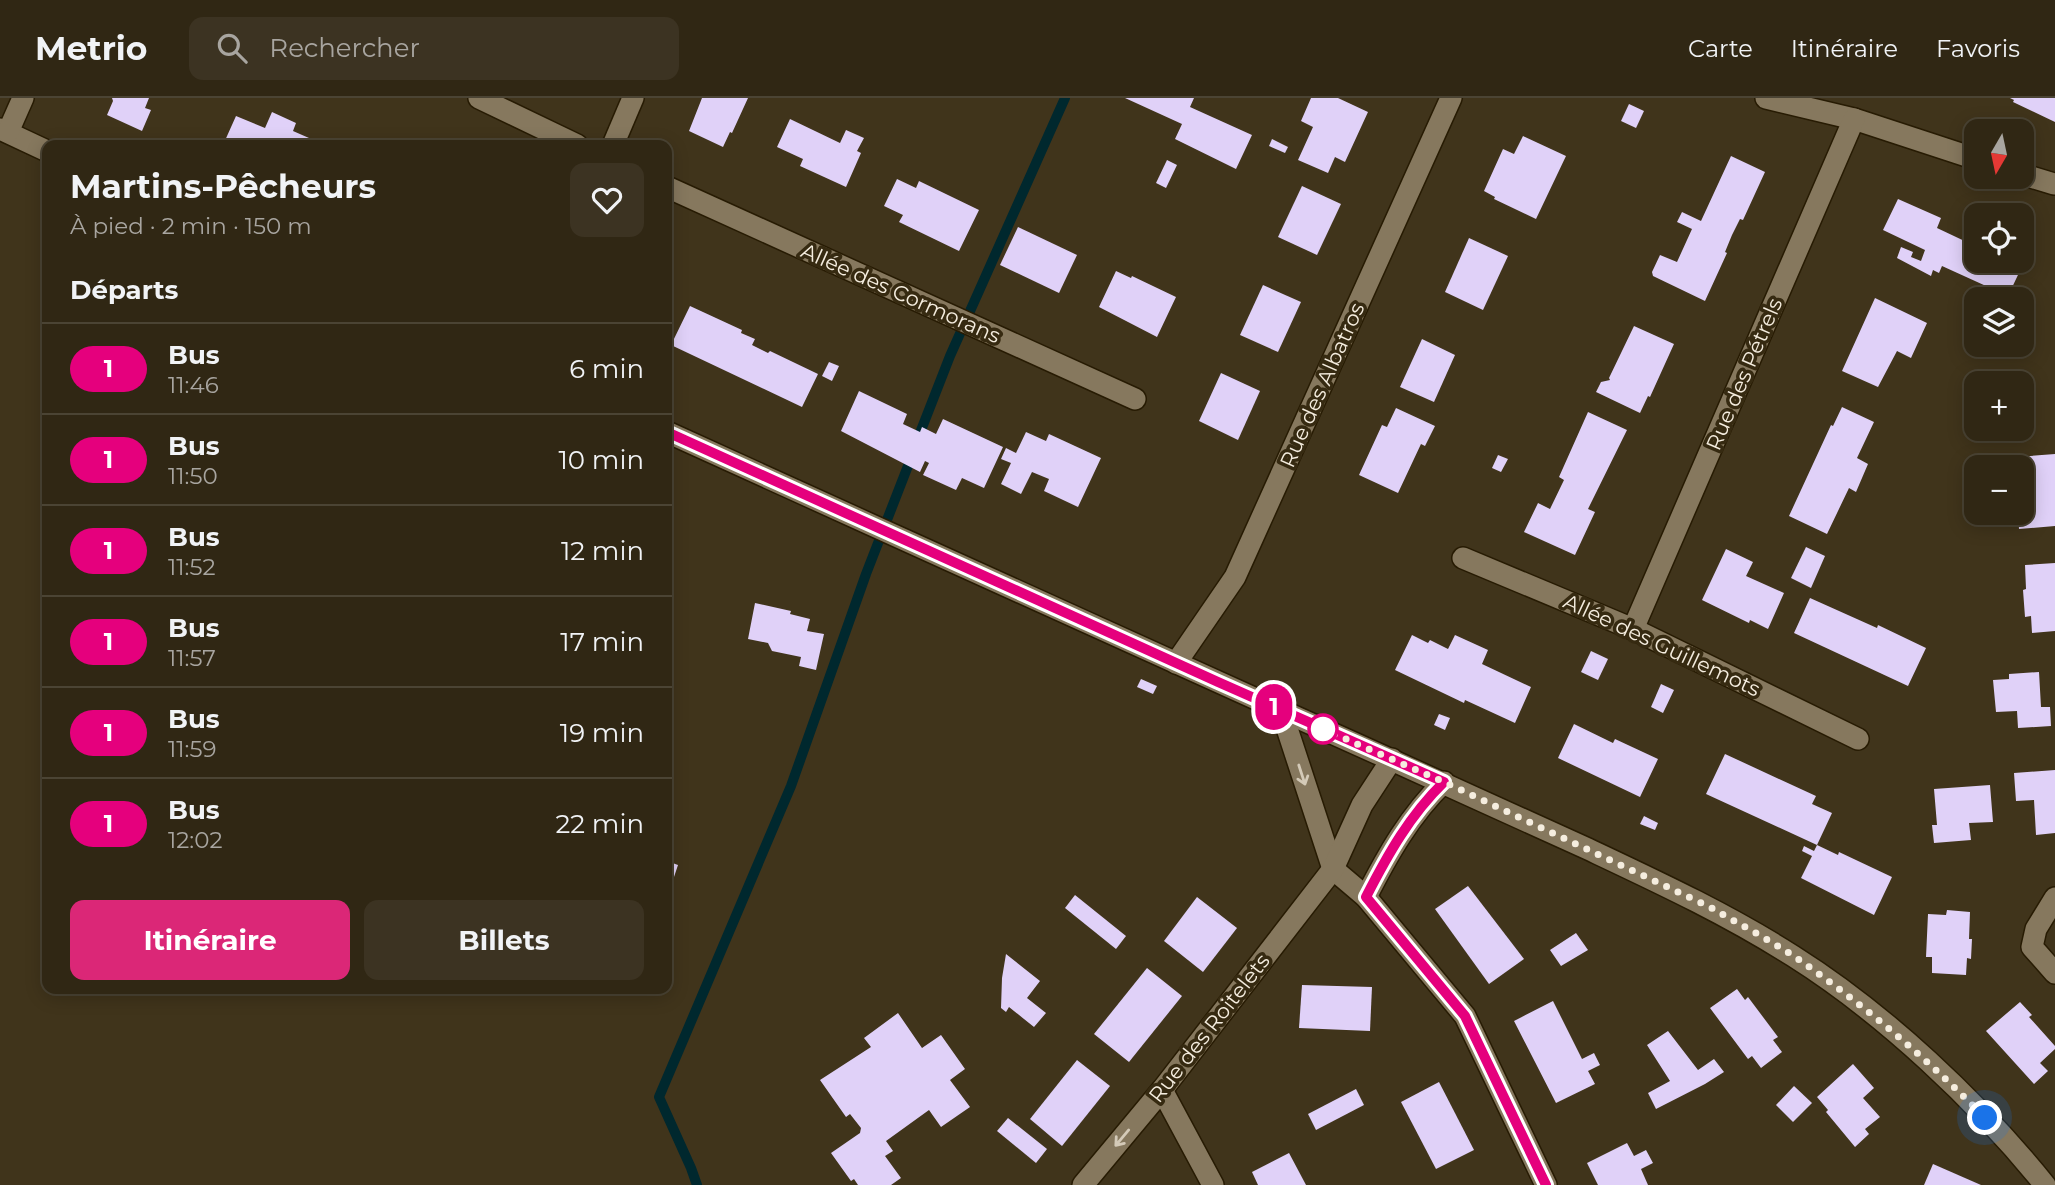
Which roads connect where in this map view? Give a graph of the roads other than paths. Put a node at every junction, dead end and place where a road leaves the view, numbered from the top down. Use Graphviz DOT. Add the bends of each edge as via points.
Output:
graph roads {
  1 [pos="23,98"];
  2 [pos="479,98"];
  3 [pos="634,98"];
  4 [pos="1451,98"];
  5 [pos="1766,98"];
  6 [pos="1854,119"];
  7 [pos="4,131"];
  8 [pos="567,140"];
  9 [pos="615,140"];
  10 [pos="42,148"];
  11 [pos="1964,155"];
  12 [pos="2034,178"];
  13 [pos="2054,184"];
  14 [pos="672,189"];
  15 [pos="1135,399"];
  16 [pos="672,434"];
  17 [pos="1463,558"];
  18 [pos="1633,629"];
  19 [pos="1176,663"];
  20 [pos="1281,710"];
  21 [pos="1858,738"];
  22 [pos="1392,759"];
  23 [pos="1444,782"];
  24 [pos="1333,869"];
  25 [pos="1366,897"];
  26 [pos="2055,898"];
  27 [pos="2055,973"];
  28 [pos="1162,1090"];
  29 [pos="1083,1185"];
  30 [pos="1213,1185"];
  31 [pos="1546,1185"];
  32 [pos="2045,1185"];
  1 -- 7 [label="street"];
  2 -- 8 [label="street"];
  3 -- 9 [label="street"];
  4 -- 19 [label="street, Rue des Albatros" via="1236,577"];
  5 -- 6 [label="street"];
  6 -- 11 [label="street"];
  6 -- 18 [label="street, Rue des Pétrels"];
  7 -- 10 [label="street"];
  12 -- 13 [label="street"];
  14 -- 15 [label="street, Allée des Cormorans"];
  16 -- 19 [label="street"];
  17 -- 18 [label="street, Allée des Guillemots"];
  18 -- 21 [label="street, Allée des Guillemots"];
  19 -- 20 [label="street"];
  20 -- 22 [label="street"];
  20 -- 24 [label="street, one-way"];
  22 -- 23 [label="street"];
  22 -- 24 [label="street, Rue des Roitelets" via="1362,805"];
  23 -- 25 [label="street" via="1394,843"];
  23 -- 32 [label="street" via="1710,907 1795,957 1870,1011 1947,1079"];
  24 -- 25 [label="street"];
  24 -- 28 [label="street, Rue des Roitelets"];
  25 -- 31 [label="street" via="1465,1016"];
  26 -- 27 [label="street" via="2036,929 2032,947"];
  28 -- 29 [label="street, Rue des Roitelets, one-way"];
  28 -- 30 [label="street"];
}
